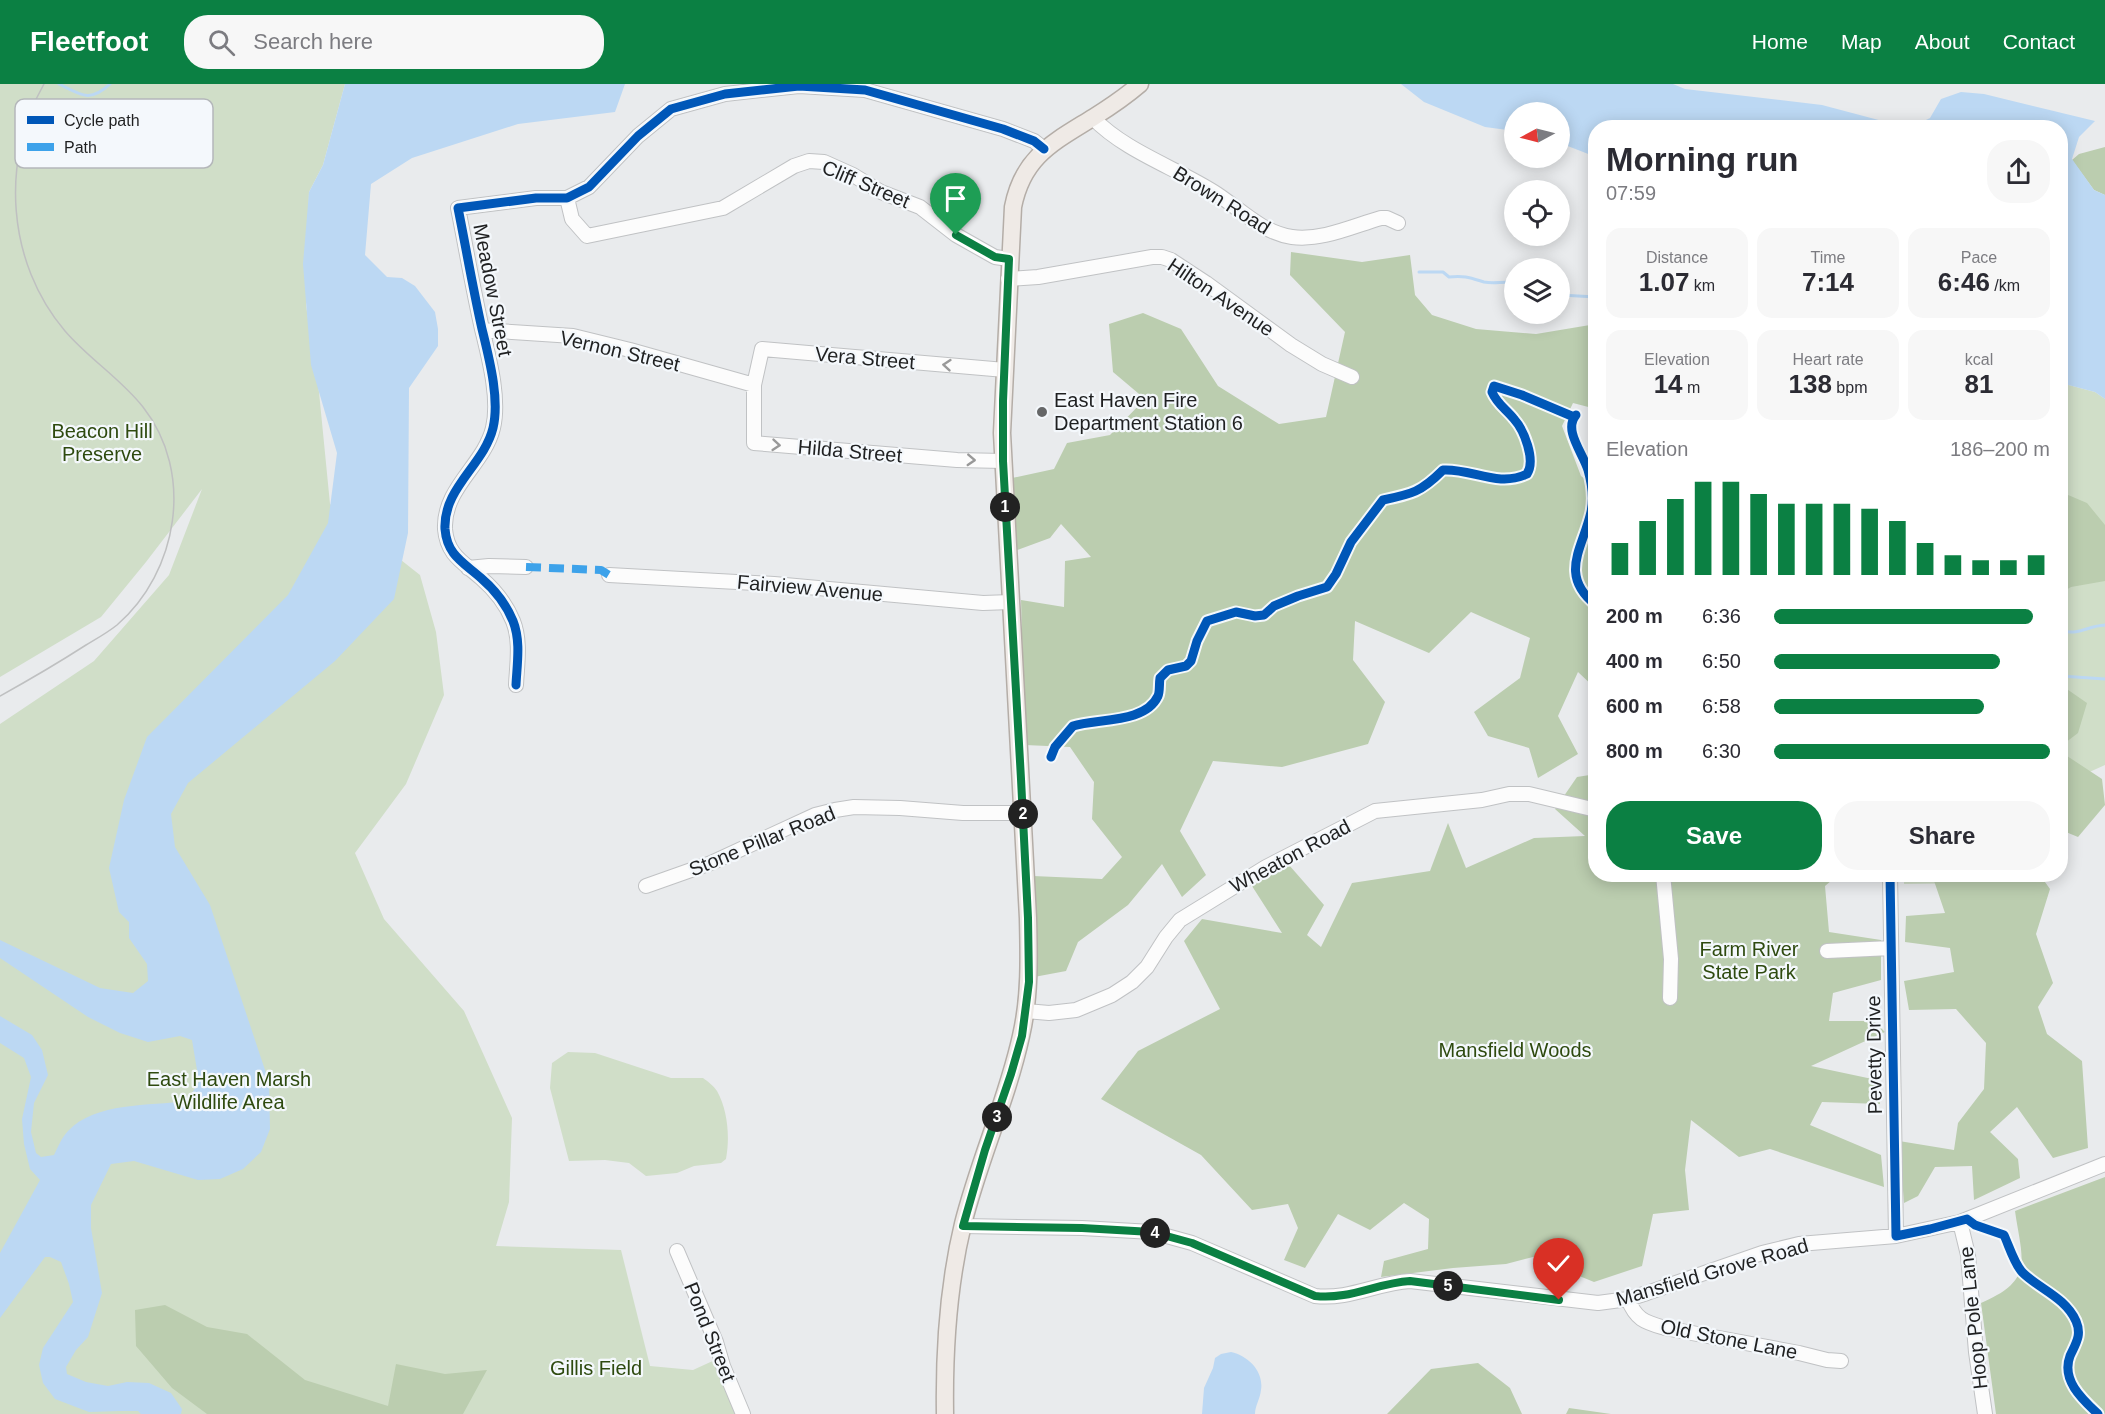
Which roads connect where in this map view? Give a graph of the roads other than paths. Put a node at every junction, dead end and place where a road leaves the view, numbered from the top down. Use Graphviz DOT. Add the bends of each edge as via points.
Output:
graph roads {
  1 [pos="1140,84"];
  2 [pos="1093,118"];
  3 [pos="1044,149"];
  4 [pos="567,198"];
  5 [pos="1398,223"];
  6 [pos="1009,259"];
  7 [pos="1008,279"];
  8 [pos="483,330"];
  9 [pos="1005,370"];
  10 [pos="1352,377"];
  11 [pos="754,385"];
  12 [pos="1003,461"];
  13 [pos="526,567"];
  14 [pos="468,568"];
  15 [pos="609,575"];
  16 [pos="1011,602"];
  17 [pos="516,685"];
  18 [pos="1588,808"];
  19 [pos="1023,813"];
  20 [pos="1664,882"];
  21 [pos="1890,882"];
  22 [pos="646,886"];
  23 [pos="1891,948"];
  24 [pos="1827,951"];
  25 [pos="1670,998"];
  26 [pos="1026,1011"];
  27 [pos="2105,1164"];
  28 [pos="1960,1222"];
  29 [pos="963,1226"];
  30 [pos="1896,1236"];
  31 [pos="677,1251"];
  32 [pos="1628,1299"];
  33 [pos="1841,1361"];
  34 [pos="743,1414"];
  35 [pos="945,1414"];
  36 [pos="1985,1414"];
  1 -- 2 [label="main road"];
  2 -- 3 [label="main road"];
  2 -- 5 [label="street, Brown Road" via="1119,139 1217,194 1277,234 1321,236 1381,218"];
  3 -- 4 [label="street" via="1003,129 865,90 799,86 725,94 670,109 589,187"];
  3 -- 6 [label="main road" via="1026,171 1016,192"];
  4 -- 6 [label="street, Cliff Street" via="572,219 587,236 723,208 794,166 824,162 920,207 956,235 995,257"];
  4 -- 8 [label="street, Meadow Street" via="458,208"];
  6 -- 7 [label="main road"];
  7 -- 9 [label="main road"];
  7 -- 10 [label="street, Hilton Avenue" via="1152,257 1168,258 1298,350"];
  8 -- 11 [label="street, Vernon Street" via="573,336"];
  8 -- 14 [label="street, Meadow Street" via="493,390 493,430 449,502 445,516 447,540 456,558"];
  9 -- 11 [label="street, Vera Street, one-way" via="762,349"];
  9 -- 12 [label="main road"];
  11 -- 12 [label="street, Hilda Street, one-way" via="754,443"];
  12 -- 16 [label="main road"];
  13 -- 14 [label="street"];
  14 -- 17 [label="street, Meadow Street" via="496,593 514,623"];
  15 -- 16 [label="street, Fairview Avenue"];
  16 -- 19 [label="main road"];
  18 -- 26 [label="street, Wheaton Road" via="1529,794 1509,794 1375,811 1266,867 1180,920 1147,967 1112,995 1076,1010"];
  19 -- 22 [label="street, Stone Pillar Road" via="854,807 835,810"];
  19 -- 26 [label="main road" via="1029,952"];
  20 -- 25 [label="street" via="1671,959"];
  21 -- 23 [label="street, Pevetty Drive"];
  23 -- 24 [label="street"];
  23 -- 30 [label="street, Pevetty Drive"];
  26 -- 29 [label="main road" via="1011,1074"];
  27 -- 28 [label="street, Mansfield Grove Road"];
  28 -- 30 [label="street, Mansfield Grove Road"];
  28 -- 36 [label="street, Hoop Pole Lane" via="1968,1256"];
  29 -- 32 [label="street, Mansfield Grove Road" via="1152,1232 1192,1243 1315,1296 1329,1298 1410,1281 1579,1302"];
  29 -- 35 [label="main road" via="947,1315"];
  30 -- 32 [label="street, Mansfield Grove Road" via="1819,1241 1777,1249"];
  31 -- 34 [label="street, Pond Street"];
  32 -- 33 [label="street, Old Stone Lane" via="1638,1317 1665,1328"];
}
